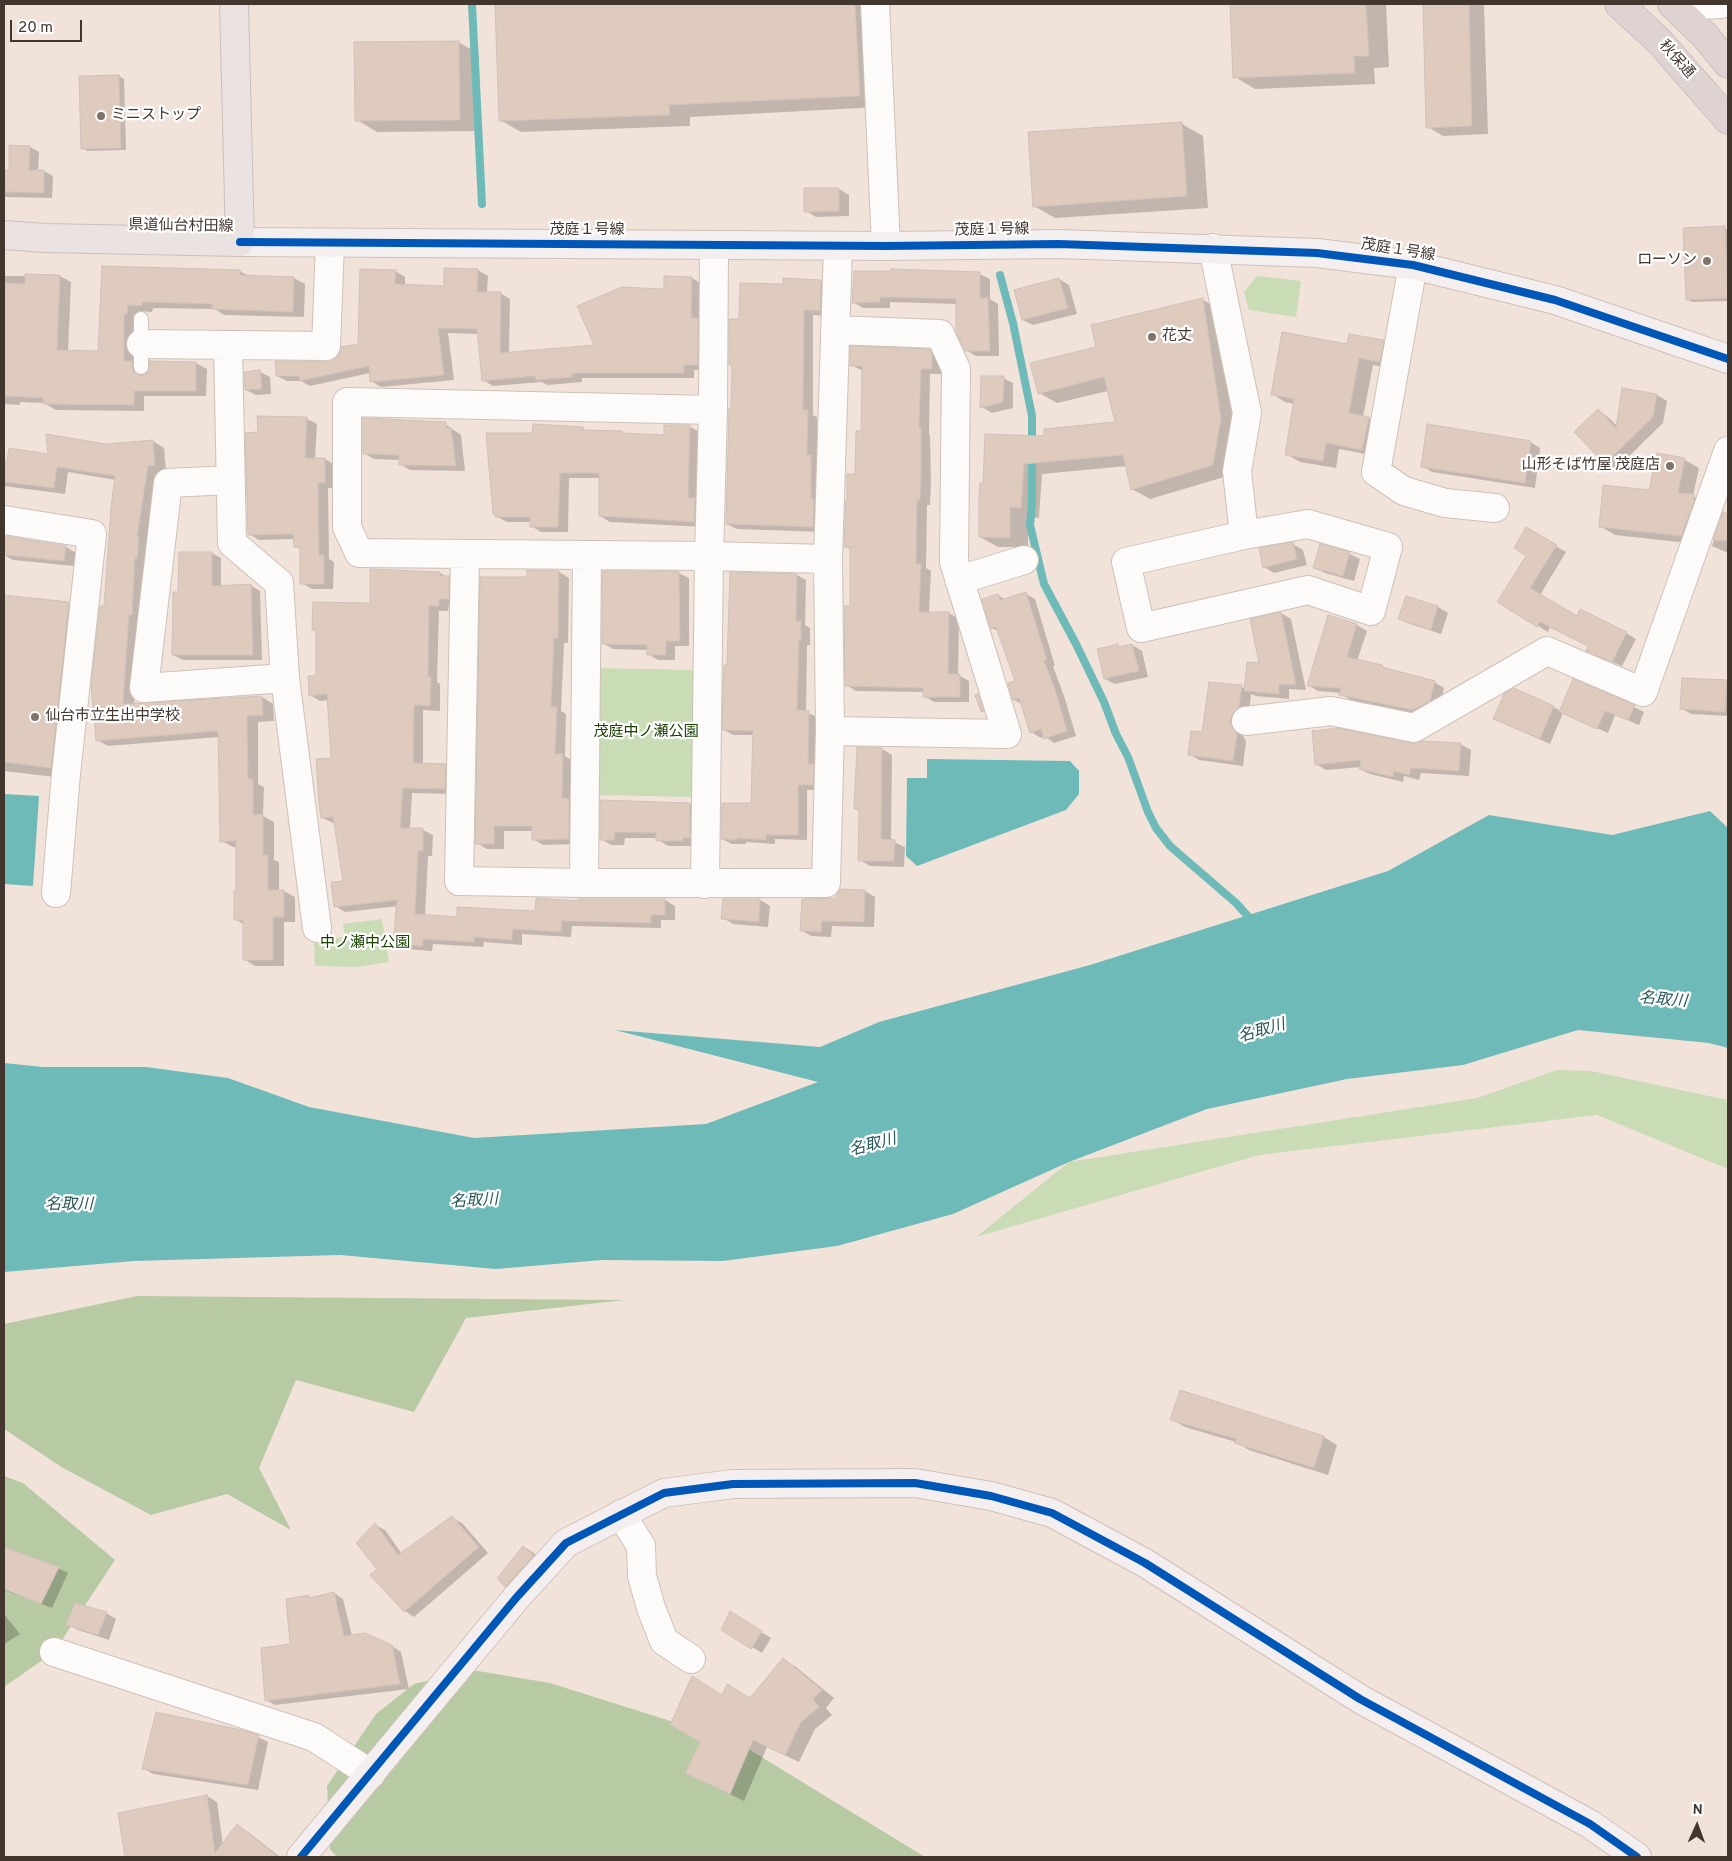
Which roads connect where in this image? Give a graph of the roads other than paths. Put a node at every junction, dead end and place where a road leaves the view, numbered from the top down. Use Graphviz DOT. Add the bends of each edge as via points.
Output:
graph roads {
  1 [pos="234,4"];
  2 [pos="875,4"];
  3 [pos="1619,4"];
  4 [pos="1721,4"];
  5 [pos="1674,5"];
  6 [pos="1728,64"];
  7 [pos="1728,120"];
  8 [pos="4,235"];
  9 [pos="240,242"];
  10 [pos="330,244"];
  11 [pos="714,246"];
  12 [pos="838,246"];
  13 [pos="886,246"];
  14 [pos="1213,248"];
  15 [pos="1413,265"];
  16 [pos="835,330"];
  17 [pos="141,343"];
  18 [pos="228,345"];
  19 [pos="1728,359"];
  20 [pos="714,410"];
  21 [pos="1728,451"];
  22 [pos="231,480"];
  23 [pos="1495,508"];
  24 [pos="4,520"];
  25 [pos="1244,534"];
  26 [pos="465,555"];
  27 [pos="587,556"];
  28 [pos="709,556"];
  29 [pos="828,559"];
  30 [pos="1024,560"];
  31 [pos="959,580"];
  32 [pos="286,678"];
  33 [pos="1246,721"];
  34 [pos="830,730"];
  35 [pos="584,883"];
  36 [pos="705,884"];
  37 [pos="56,892"];
  38 [pos="317,928"];
  39 [pos="621,1514"];
  40 [pos="54,1652"];
  41 [pos="691,1659"];
  42 [pos="371,1774"];
  43 [pos="301,1857"];
  44 [pos="1637,1857"];
  1 -- 9 [label="main road, 県道仙台村田線"];
  2 -- 13 [label="street"];
  3 -- 7 [label="highway, 秋保通" via="1659,42"];
  4 -- 5 [label="street"];
  5 -- 6 [label="highway"];
  8 -- 9 [label="main road, 県道仙台村田線"];
  9 -- 10 [label="street, 茂庭１号線"];
  10 -- 11 [label="street, 茂庭１号線"];
  10 -- 18 [label="street" via="326,346"];
  11 -- 12 [label="street, 茂庭１号線"];
  11 -- 20 [label="street"];
  12 -- 13 [label="street, 茂庭１号線"];
  12 -- 16 [label="street"];
  13 -- 14 [label="street, 茂庭１号線" via="1059,244"];
  14 -- 15 [label="street, 茂庭１号線" via="1317,253"];
  14 -- 25 [label="street" via="1247,413 1237,471"];
  15 -- 19 [label="street, 茂庭１号線" via="1555,300"];
  15 -- 23 [label="street" via="1376,472 1404,491 1445,503"];
  16 -- 29 [label="street"];
  16 -- 31 [label="street" via="940,334 956,369 954,562"];
  17 -- 18 [label="street"];
  18 -- 22 [label="street"];
  20 -- 26 [label="street" via="347,402 347,527 360,553"];
  20 -- 28 [label="street"];
  21 -- 33 [label="street" via="1643,692 1547,651 1414,728 1331,711"];
  22 -- 32 [label="street" via="232,543 279,583"];
  22 -- 32 [label="street" via="168,483 144,688"];
  24 -- 37 [label="street" via="92,534"];
  25 -- 25 [label="street" via="1308,524 1388,547 1371,611 1308,590 1141,628 1126,562"];
  26 -- 27 [label="street"];
  26 -- 35 [label="street" via="459,881"];
  27 -- 28 [label="street"];
  27 -- 35 [label="street"];
  28 -- 29 [label="street"];
  28 -- 36 [label="street"];
  29 -- 34 [label="street"];
  30 -- 31 [label="street"];
  31 -- 34 [label="street" via="1007,734"];
  32 -- 38 [label="street"];
  34 -- 36 [label="street" via="826,883"];
  35 -- 36 [label="street"];
  39 -- 41 [label="street" via="641,1546 642,1576 664,1641"];
  39 -- 42 [label="street" via="566,1543 516,1598"];
  39 -- 44 [label="street" via="664,1493 733,1484 914,1484 991,1496 1052,1512 1145,1563 1360,1698 1590,1824"];
  40 -- 42 [label="street" via="314,1736"];
  42 -- 43 [label="street"];
}
